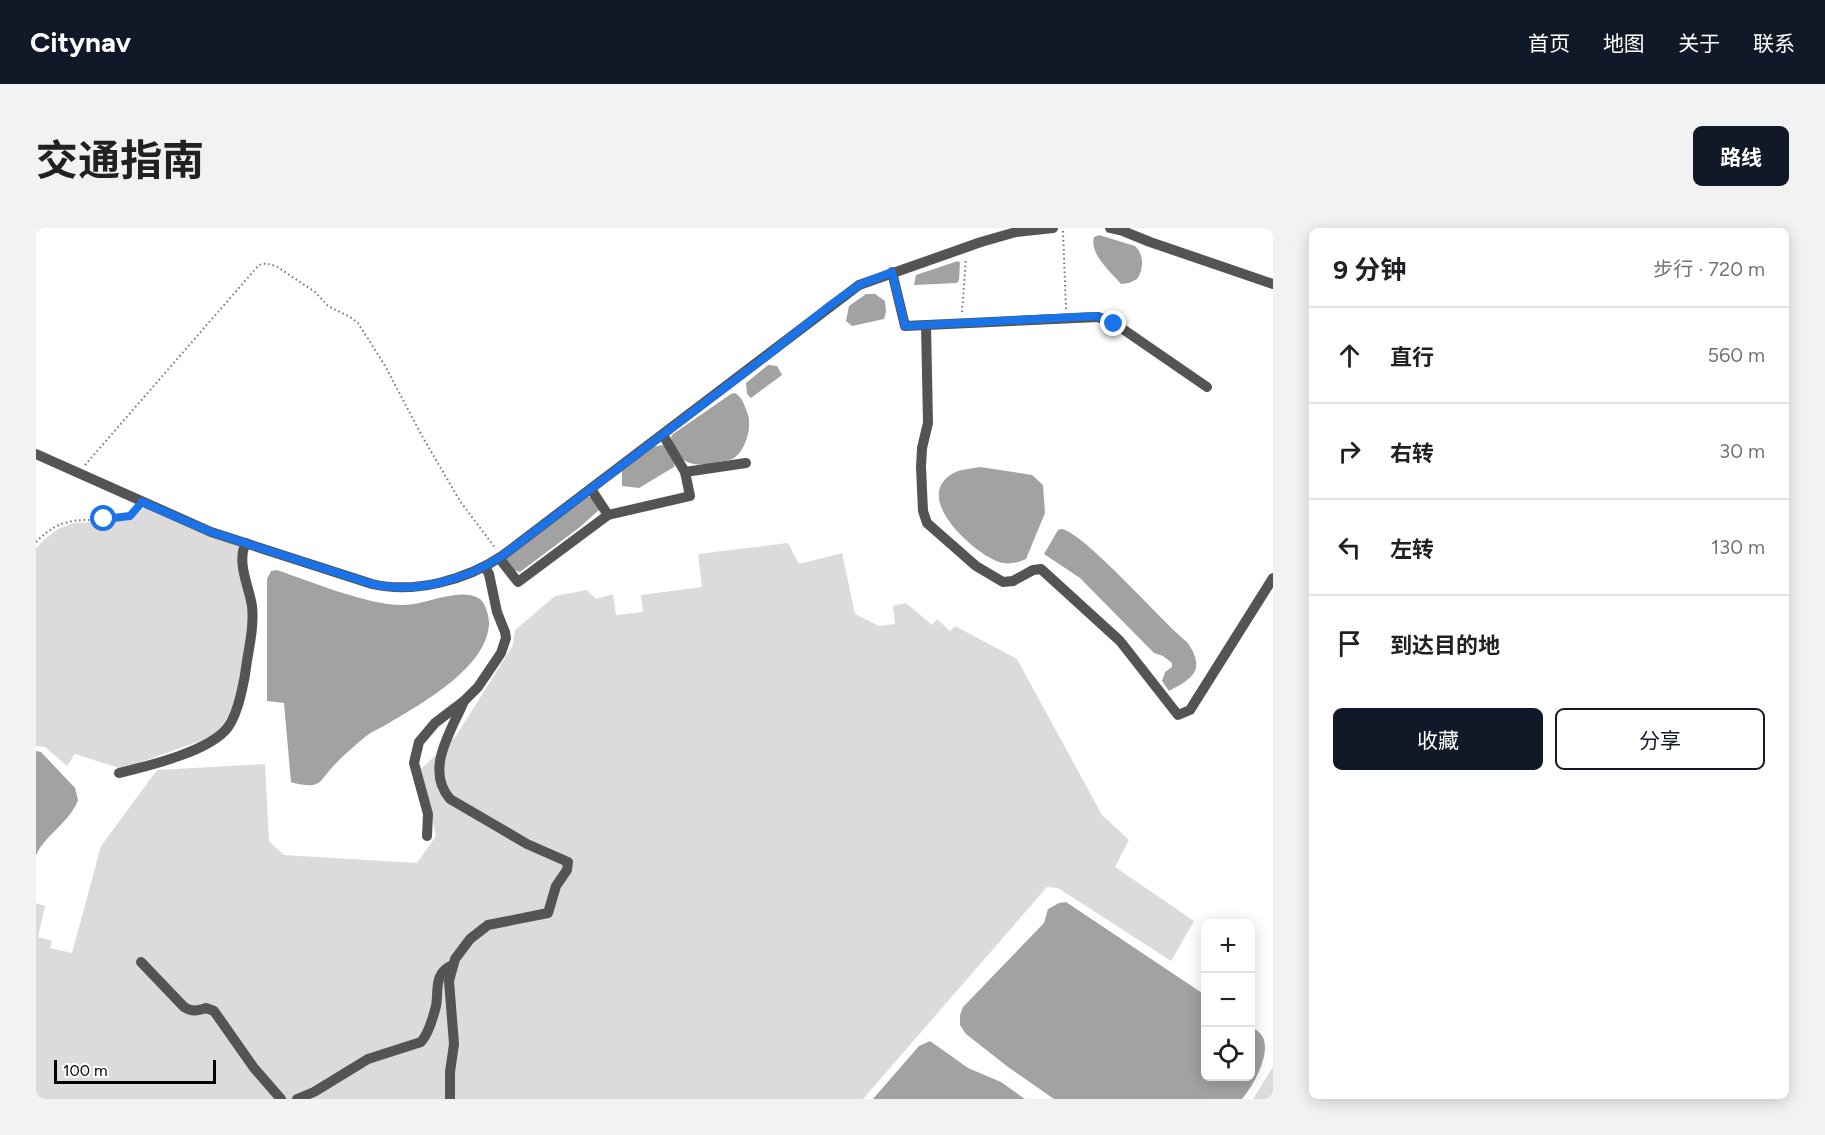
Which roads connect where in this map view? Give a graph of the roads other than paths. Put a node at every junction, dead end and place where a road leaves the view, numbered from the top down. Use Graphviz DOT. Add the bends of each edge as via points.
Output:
graph roads {
  1 [pos="1053,228"];
  2 [pos="1110,228"];
  3 [pos="892,272"];
  4 [pos="1273,284"];
  5 [pos="926,325"];
  6 [pos="1207,387"];
  7 [pos="663,435"];
  8 [pos="36,454"];
  9 [pos="746,463"];
  10 [pos="685,472"];
  11 [pos="591,489"];
  12 [pos="608,515"];
  13 [pos="246,543"];
  14 [pos="500,557"];
  15 [pos="485,567"];
  16 [pos="1273,578"];
  17 [pos="464,700"];
  18 [pos="119,773"];
  19 [pos="427,836"];
  20 [pos="141,962"];
  21 [pos="453,964"];
  22 [pos="281,1099"];
  23 [pos="297,1099"];
  24 [pos="450,1099"];
  1 -- 3 [label="street" via="1016,232"];
  2 -- 4 [label="street"];
  3 -- 5 [label="street" via="905,326"];
  3 -- 7 [label="street" via="859,285 832,304"];
  5 -- 6 [label="street" via="1094,316 1109,320"];
  5 -- 16 [label="street" via="928,423 921,467 927,523 976,566 1004,582 1041,569 1120,641 1178,716 1190,710"];
  7 -- 10 [label="street"];
  7 -- 11 [label="street"];
  8 -- 13 [label="street" via="211,532"];
  9 -- 10 [label="street"];
  10 -- 12 [label="street" via="690,496"];
  11 -- 12 [label="street"];
  11 -- 14 [label="street"];
  12 -- 14 [label="street" via="518,582"];
  13 -- 15 [label="street" via="383,587 418,586"];
  13 -- 18 [label="street" via="241,558 253,622 244,686 229,726 215,740 159,764"];
  14 -- 15 [label="street"];
  15 -- 17 [label="street" via="506,638 501,653 478,687"];
  17 -- 19 [label="street" via="424,735 416,754 414,764 428,814"];
  17 -- 21 [label="street" via="442,752 439,777 446,794 527,844 568,861 548,913 488,925 470,939"];
  20 -- 22 [label="street" via="184,1007 198,1012 206,1008 214,1011"];
  21 -- 23 [label="street" via="438,980 436,1005 421,1042 368,1059"];
  21 -- 24 [label="street" via="449,981 454,1044"];
}
